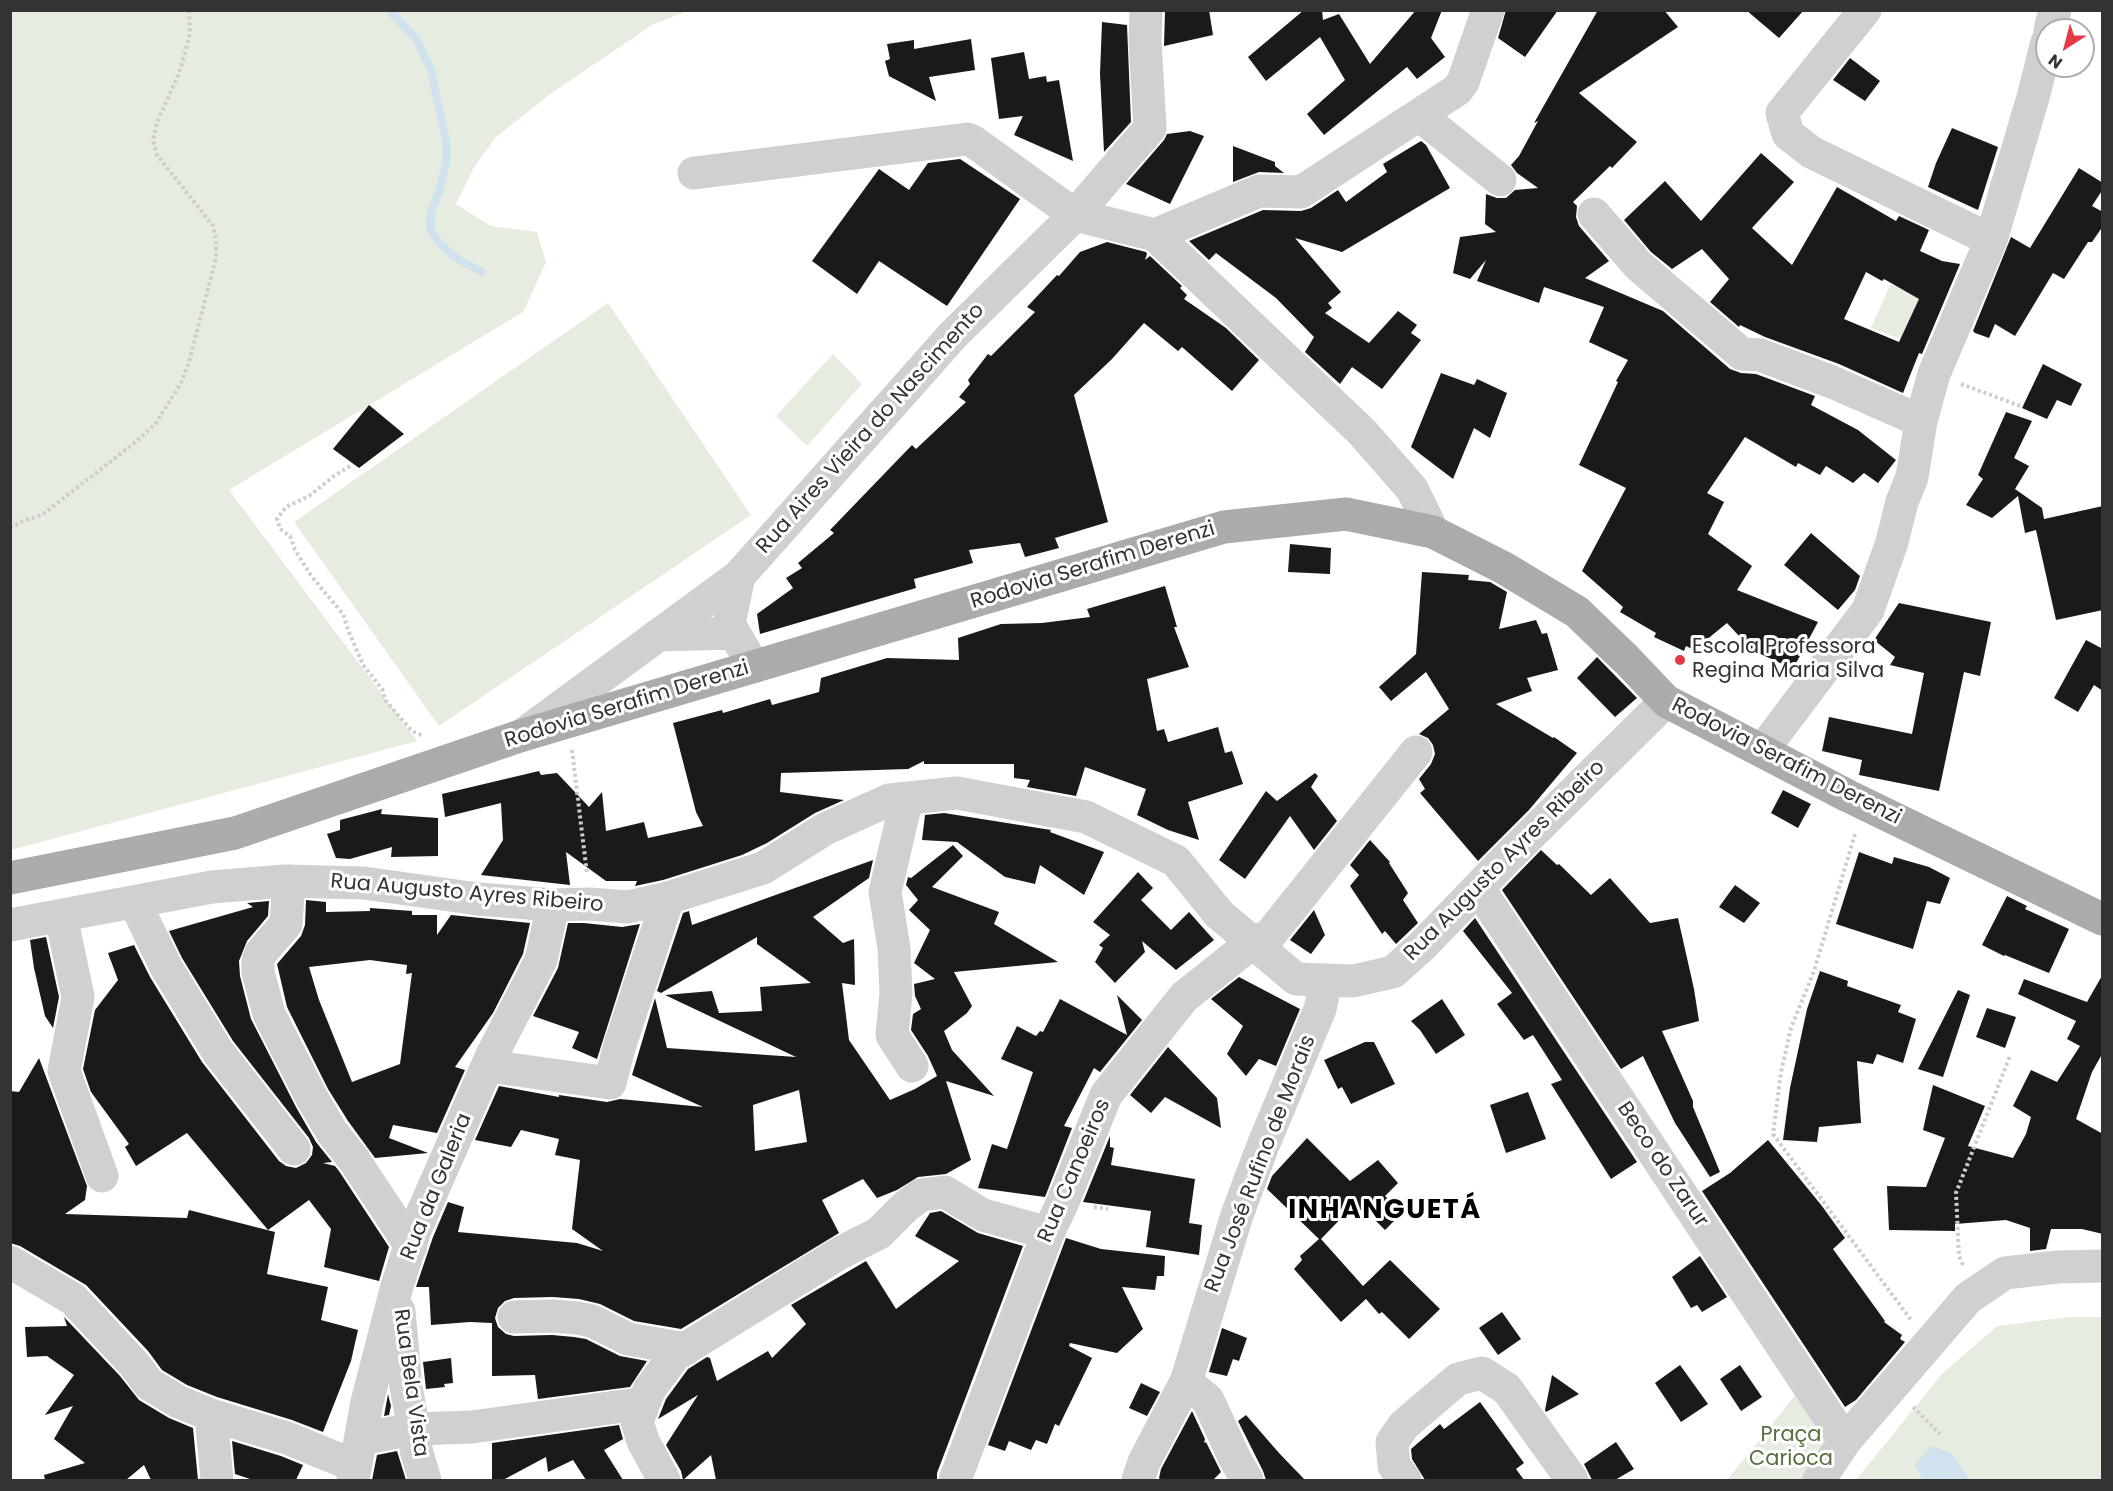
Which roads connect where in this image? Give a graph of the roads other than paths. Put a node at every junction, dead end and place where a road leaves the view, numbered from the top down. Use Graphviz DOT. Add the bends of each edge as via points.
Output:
graph roads {
  1 [pos="1146,10"];
  2 [pos="1488,10"];
  3 [pos="1865,10"];
  4 [pos="2038,78"];
  5 [pos="1419,115"];
  6 [pos="694,173"];
  7 [pos="1500,180"];
  8 [pos="1594,214"];
  9 [pos="1075,215"];
  10 [pos="1155,235"];
  11 [pos="1990,240"];
  12 [pos="1921,421"];
  13 [pos="1433,532"];
  14 [pos="739,576"];
  15 [pos="734,633"];
  16 [pos="658,635"];
  17 [pos="628,657"];
  18 [pos="753,667"];
  19 [pos="1666,701"];
  20 [pos="637,702"];
  21 [pos="520,736"];
  22 [pos="1762,751"];
  23 [pos="1416,752"];
  24 [pos="907,798"];
  25 [pos="10,878"];
  26 [pos="289,881"];
  27 [pos="1479,889"];
  28 [pos="668,898"];
  29 [pos="135,903"];
  30 [pos="553,905"];
  31 [pos="61,916"];
  32 [pos="2103,919"];
  33 [pos="10,926"];
  34 [pos="1253,942"];
  35 [pos="1326,980"];
  36 [pos="488,1066"];
  37 [pos="912,1066"];
  38 [pos="294,1149"];
  39 [pos="102,1176"];
  40 [pos="1048,1233"];
  41 [pos="411,1246"];
  42 [pos="20,1264"];
  43 [pos="2103,1266"];
  44 [pos="397,1286"];
  45 [pos="514,1317"];
  46 [pos="686,1349"];
  47 [pos="1186,1382"];
  48 [pos="642,1409"];
  49 [pos="211,1415"];
  50 [pos="413,1429"];
  51 [pos="1845,1441"];
  52 [pos="356,1462"];
  53 [pos="1402,1477"];
  54 [pos="217,1480"];
  55 [pos="425,1480"];
  56 [pos="664,1480"];
  57 [pos="955,1480"];
  58 [pos="1138,1480"];
  59 [pos="1247,1480"];
  60 [pos="1572,1480"];
  61 [pos="1819,1480"];
  1 -- 9 [label="street, Rua Aires Vieira do Nascimento" via="1150,128"];
  2 -- 5 [label="street" via="1463,82"];
  3 -- 11 [label="street" via="1782,113 1788,134 1811,152"];
  4 -- 11 [label="street"];
  5 -- 7 [label="street"];
  5 -- 10 [label="street" via="1301,192 1259,191"];
  6 -- 9 [label="street" via="968,139"];
  8 -- 12 [label="street" via="1638,265 1742,354 1760,355"];
  9 -- 10 [label="street"];
  9 -- 14 [label="street, Rua Aires Vieira do Nascimento" via="953,335"];
  10 -- 13 [label="street" via="1362,432 1412,489"];
  11 -- 12 [label="street" via="1934,374"];
  12 -- 22 [label="street" via="1912,477 1868,610"];
  13 -- 18 [label="main road, Rodovia Serafim Derenzi" via="1346,514 1224,527"];
  13 -- 19 [label="main road, Rodovia Serafim Derenzi" via="1504,568 1577,612"];
  14 -- 15 [label="street, Rua Aires Vieira do Nascimento" via="729,624"];
  14 -- 16 [label="street"];
  15 -- 16 [label="street"];
  15 -- 18 [label="street, Rua Aires Vieira do Nascimento"];
  16 -- 17 [label="street"];
  17 -- 20 [label="street"];
  17 -- 21 [label="street"];
  18 -- 20 [label="main road, Rodovia Serafim Derenzi"];
  19 -- 22 [label="main road, Rodovia Serafim Derenzi"];
  19 -- 27 [label="street, Rua Augusto Ayres Ribeiro"];
  20 -- 21 [label="main road, Rodovia Serafim Derenzi"];
  21 -- 25 [label="main road, Rodovia Serafim Derenzi" via="235,833"];
  22 -- 32 [label="main road, Rodovia Serafim Derenzi"];
  23 -- 34 [label="street, Rua Canoeiros" via="1269,936"];
  24 -- 28 [label="street, Rua Augusto Ayres Ribeiro" via="889,800 825,830 763,868"];
  24 -- 34 [label="street, Rua Augusto Ayres Ribeiro" via="957,793 1086,817 1176,861 1219,914"];
  24 -- 37 [label="street" via="885,891 894,948 896,993 892,1035"];
  26 -- 29 [label="street, Rua Augusto Ayres Ribeiro" via="212,887"];
  26 -- 30 [label="street, Rua Augusto Ayres Ribeiro" via="364,883"];
  26 -- 41 [label="street" via="286,924 258,961 269,1014 332,1132"];
  27 -- 35 [label="street, Rua Augusto Ayres Ribeiro" via="1393,972 1353,981"];
  27 -- 51 [label="street, Beco do Zarur"];
  28 -- 30 [label="street, Rua Augusto Ayres Ribeiro" via="628,907"];
  28 -- 36 [label="street" via="610,1083"];
  29 -- 31 [label="street, Rua Augusto Ayres Ribeiro"];
  29 -- 38 [label="street" via="166,967 218,1052"];
  30 -- 36 [label="street, Rua da Galeria" via="541,960"];
  31 -- 33 [label="street, Rua Augusto Ayres Ribeiro"];
  31 -- 39 [label="street" via="78,997 64,1071"];
  34 -- 35 [label="street, Rua Augusto Ayres Ribeiro" via="1296,979"];
  34 -- 40 [label="street, Rua Canoeiros" via="1184,997 1106,1095"];
  35 -- 47 [label="street, Rua José Rufino de Morais" via="1320,1009 1237,1215"];
  36 -- 41 [label="street, Rua da Galeria"];
  40 -- 46 [label="street" via="983,1215 945,1192 921,1195 879,1233"];
  40 -- 57 [label="street, Rua Canoeiros"];
  41 -- 44 [label="street, Rua da Galeria"];
  42 -- 49 [label="street" via="73,1299 149,1384"];
  43 -- 51 [label="street" via="2006,1273 1968,1298"];
  44 -- 50 [label="street, Rua Bela Vista"];
  44 -- 52 [label="street, Rua da Galeria"];
  45 -- 46 [label="street" via="577,1318 628,1338"];
  46 -- 48 [label="street" via="675,1355 649,1390"];
  47 -- 58 [label="street, Rua José Rufino de Morais"];
  47 -- 59 [label="street" via="1208,1400"];
  48 -- 50 [label="street" via="630,1405 472,1427"];
  48 -- 56 [label="street" via="637,1421 643,1442"];
  49 -- 52 [label="street"];
  49 -- 54 [label="street"];
  50 -- 52 [label="street"];
  50 -- 55 [label="street, Rua Bela Vista"];
  51 -- 61 [label="street"];
  53 -- 60 [label="street" via="1394,1466 1392,1442 1404,1425 1458,1379 1482,1373 1507,1389"];
}
